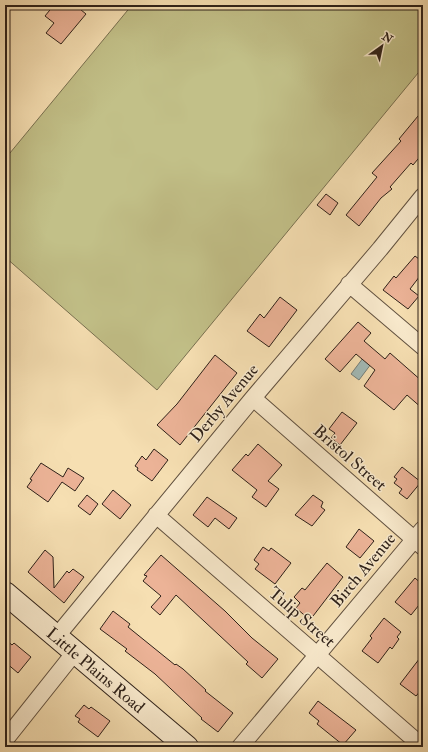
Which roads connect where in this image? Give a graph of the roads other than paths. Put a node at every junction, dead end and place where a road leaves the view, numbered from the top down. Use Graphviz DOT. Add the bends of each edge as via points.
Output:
graph roads {
  1 [pos="423,196"];
  2 [pos="349,284"];
  3 [pos="423,347"];
  4 [pos="253,398"];
  5 [pos="156,515"];
  6 [pos="420,538"];
  7 [pos="5,593"];
  8 [pos="57,636"];
  9 [pos="76,652"];
  10 [pos="317,655"];
  11 [pos="5,740"];
  12 [pos="186,747"];
  13 [pos="240,747"];
  14 [pos="423,747"];
  1 -- 2 [label="street, Derby Avenue"];
  2 -- 3 [label="street"];
  2 -- 4 [label="street, Derby Avenue"];
  4 -- 5 [label="street, Derby Avenue"];
  4 -- 6 [label="street, Bristol Street"];
  5 -- 8 [label="street, Derby Avenue"];
  5 -- 10 [label="street, Tulip Street"];
  6 -- 10 [label="street, Birch Avenue"];
  7 -- 8 [label="street, Little Plains Road"];
  8 -- 9 [label="street, Little Plains Road"];
  9 -- 11 [label="street"];
  9 -- 12 [label="street, Little Plains Road"];
  10 -- 13 [label="street, Birch Avenue"];
  10 -- 14 [label="street, Tulip Street"];
}
